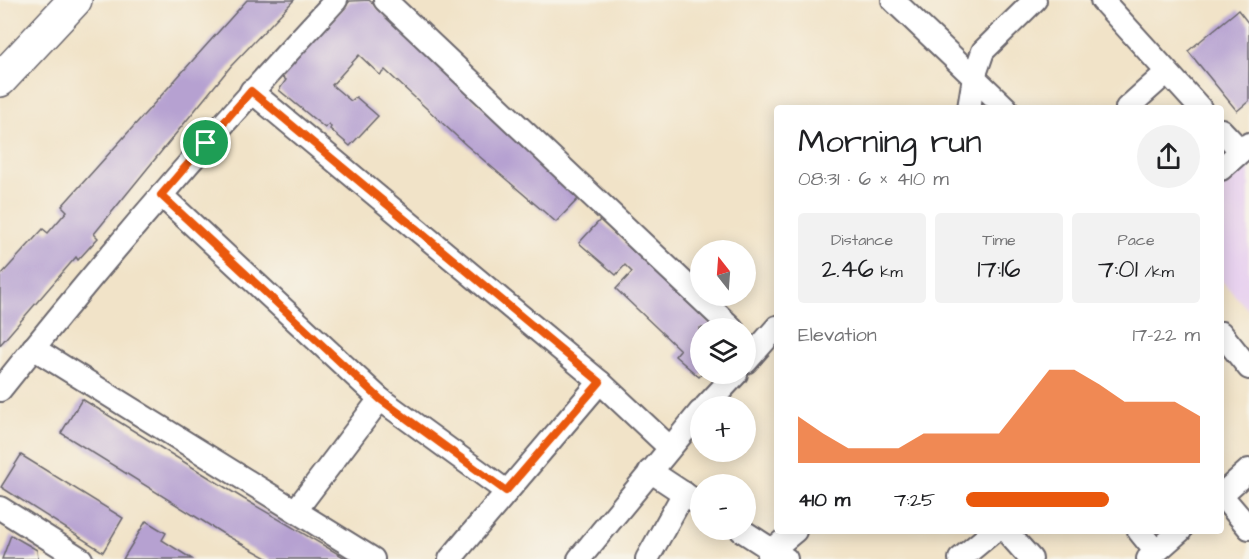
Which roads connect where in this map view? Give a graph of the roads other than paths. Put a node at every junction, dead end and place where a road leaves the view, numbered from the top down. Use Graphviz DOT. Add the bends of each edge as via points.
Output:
graph roads {
  1 [pos="75,0"];
  2 [pos="336,0"];
  3 [pos="385,0"];
  4 [pos="893,0"];
  5 [pos="1035,0"];
  6 [pos="1102,0"];
  7 [pos="1166,73"];
  8 [pos="974,77"];
  9 [pos="0,80"];
  10 [pos="251,91"];
  11 [pos="969,105"];
  12 [pos="1003,105"];
  13 [pos="1130,105"];
  14 [pos="1197,105"];
  15 [pos="1224,132"];
  16 [pos="1245,147"];
  17 [pos="1224,166"];
  18 [pos="161,195"];
  19 [pos="721,318"];
  20 [pos="774,330"];
  21 [pos="756,346"];
  22 [pos="33,348"];
  23 [pos="1225,348"];
  24 [pos="1249,368"];
  25 [pos="600,382"];
  26 [pos="727,384"];
  27 [pos="0,390"];
  28 [pos="715,396"];
  29 [pos="380,399"];
  30 [pos="690,423"];
  31 [pos="669,447"];
  32 [pos="1249,470"];
  33 [pos="650,471"];
  34 [pos="506,491"];
  35 [pos="1224,492"];
  36 [pos="690,497"];
  37 [pos="1224,499"];
  38 [pos="690,501"];
  39 [pos="0,508"];
  40 [pos="296,510"];
  41 [pos="1249,528"];
  42 [pos="793,534"];
  43 [pos="990,534"];
  44 [pos="1009,534"];
  45 [pos="1141,534"];
  46 [pos="1176,534"];
  47 [pos="754,540"];
  48 [pos="1152,555"];
  49 [pos="775,556"];
  50 [pos="76,558"];
  51 [pos="373,559"];
  52 [pos="450,559"];
  53 [pos="579,559"];
  54 [pos="647,559"];
  55 [pos="960,559"];
  56 [pos="1030,559"];
  1 -- 9 [label="highway"];
  2 -- 10 [label="street"];
  3 -- 19 [label="street"];
  4 -- 8 [label="street"];
  5 -- 8 [label="street" via="983,51"];
  6 -- 7 [label="street"];
  7 -- 13 [label="street"];
  7 -- 14 [label="street"];
  8 -- 11 [label="street"];
  8 -- 12 [label="street"];
  10 -- 18 [label="street"];
  10 -- 25 [label="street"];
  15 -- 16 [label="street"];
  16 -- 17 [label="street"];
  18 -- 22 [label="street"];
  18 -- 29 [label="street"];
  20 -- 21 [label="street"];
  22 -- 27 [label="street"];
  22 -- 40 [label="street"];
  23 -- 24 [label="street"];
  25 -- 31 [label="street"];
  25 -- 34 [label="street"];
  26 -- 28 [label="street"];
  29 -- 34 [label="street"];
  29 -- 40 [label="street"];
  30 -- 31 [label="street"];
  31 -- 33 [label="street"];
  32 -- 35 [label="street"];
  33 -- 36 [label="street"];
  33 -- 53 [label="street"];
  34 -- 52 [label="street"];
  37 -- 41 [label="street"];
  38 -- 54 [label="street"];
  39 -- 50 [label="street"];
  40 -- 51 [label="street"];
  42 -- 49 [label="street"];
  43 -- 55 [label="street"];
  44 -- 56 [label="street"];
  45 -- 48 [label="street"];
  46 -- 48 [label="street"];
  47 -- 49 [label="street"];
}
